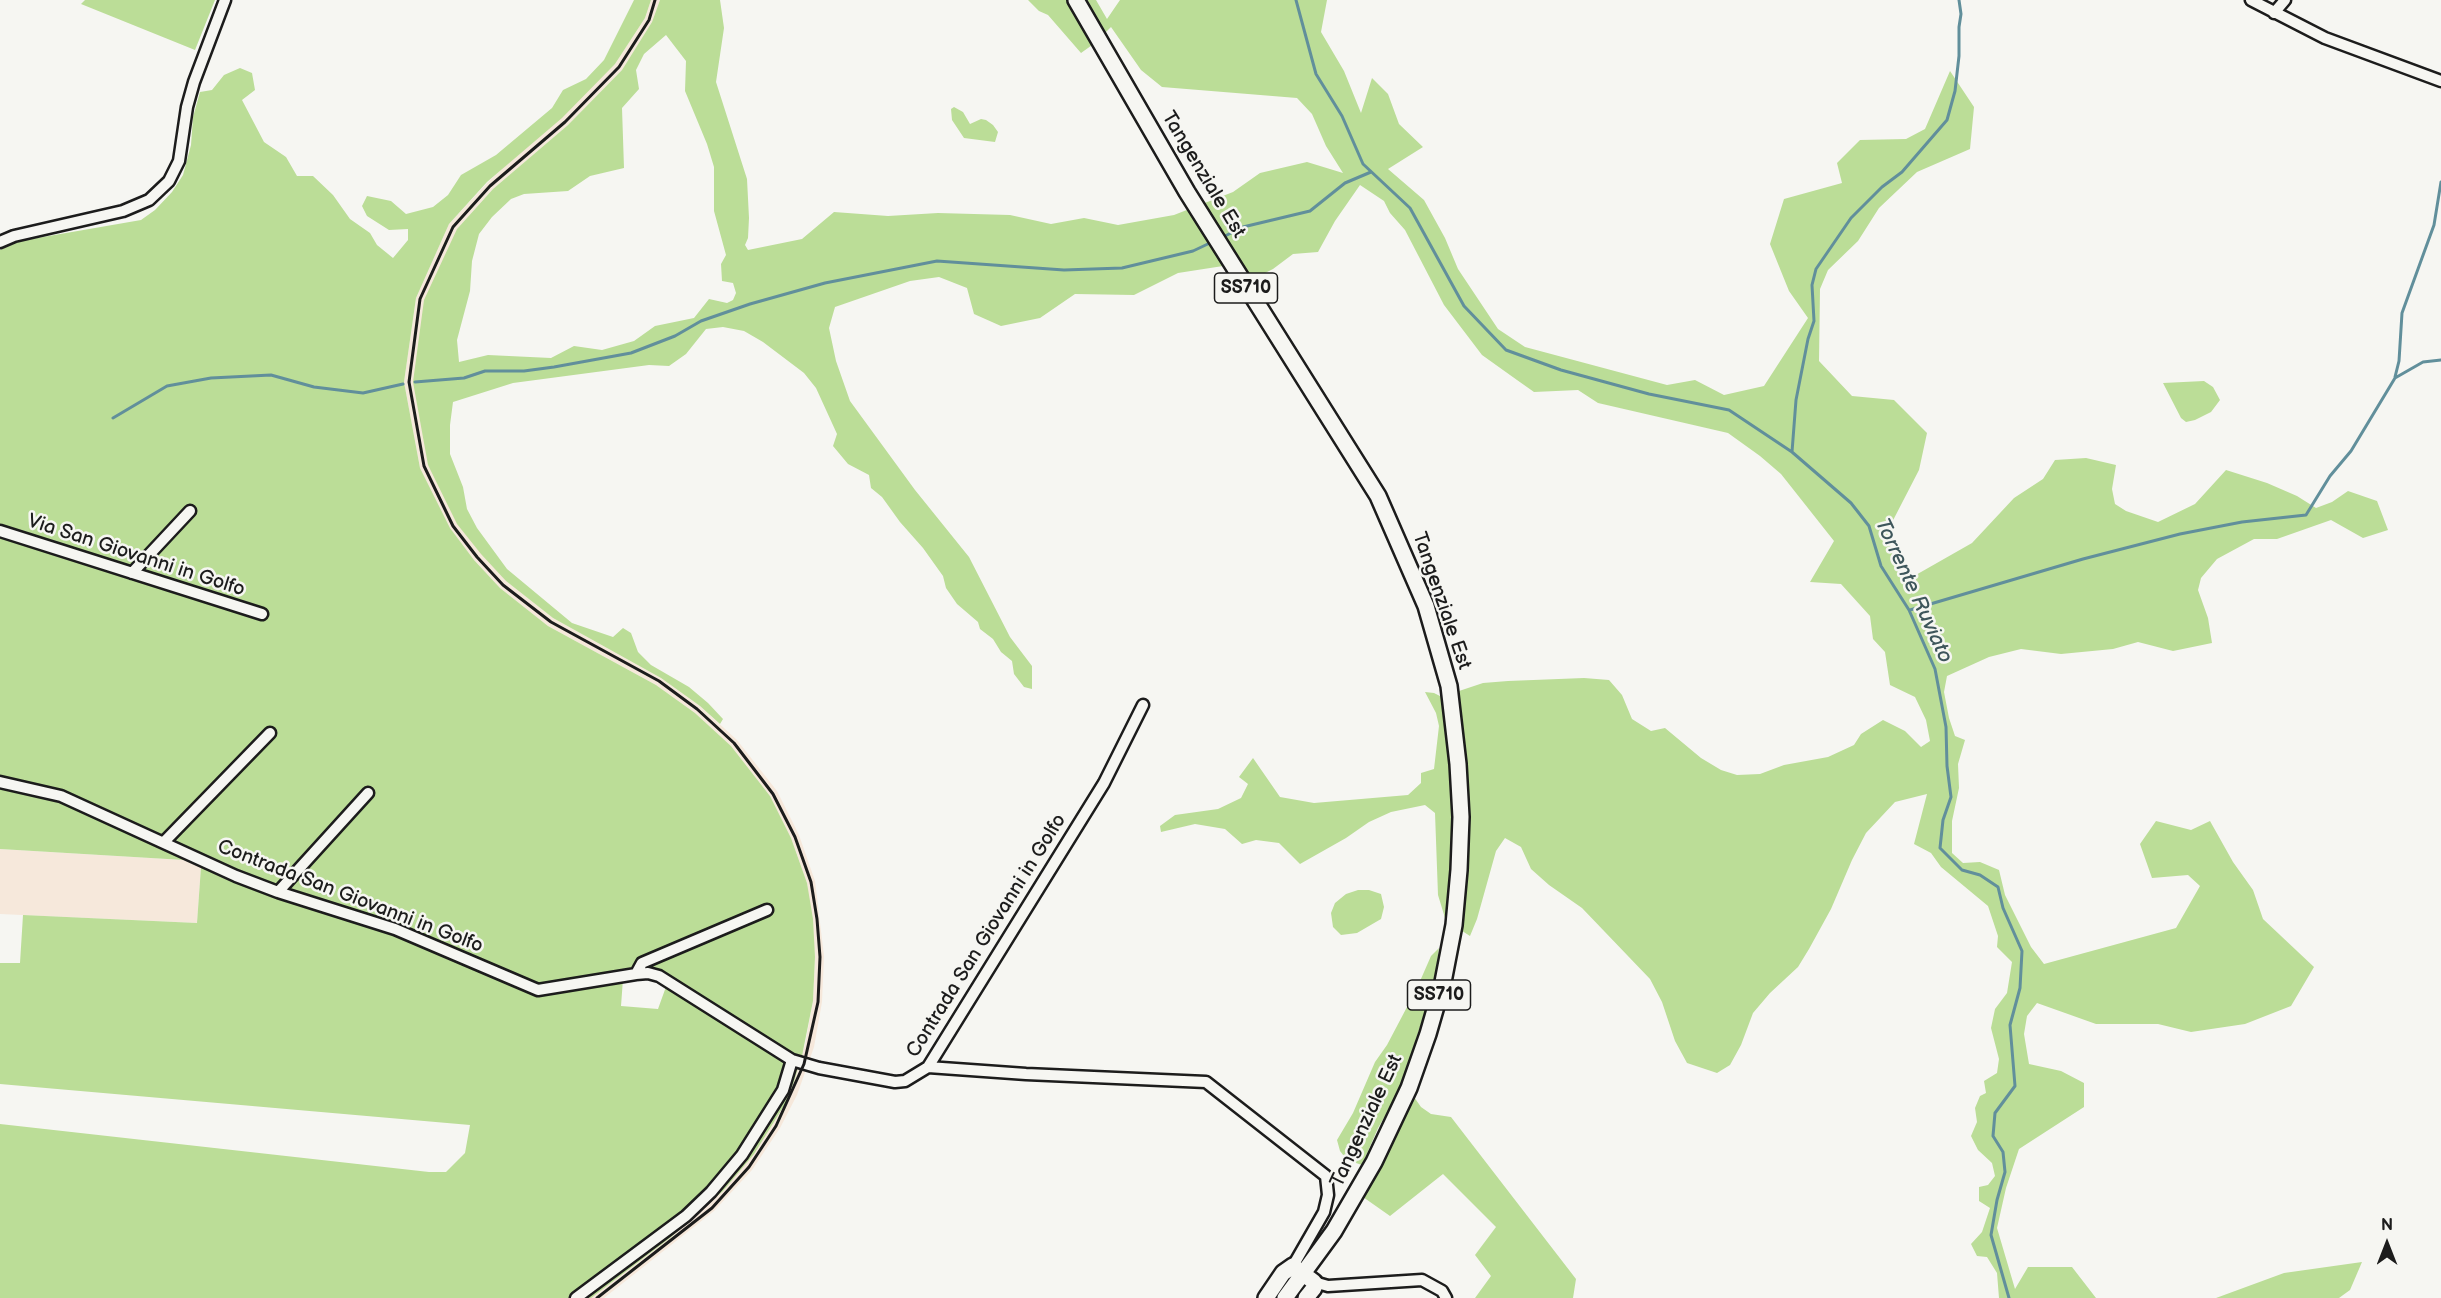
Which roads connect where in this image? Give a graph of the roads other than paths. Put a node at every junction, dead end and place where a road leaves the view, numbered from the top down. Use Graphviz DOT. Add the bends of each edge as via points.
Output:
graph roads {
  1 [pos="225,0"];
  2 [pos="1076,0"];
  3 [pos="2251,0"];
  4 [pos="2285,0"];
  5 [pos="2274,13"];
  6 [pos="2441,81"];
  7 [pos="0,242"];
  8 [pos="190,511"];
  9 [pos="0,531"];
  10 [pos="132,573"];
  11 [pos="262,614"];
  12 [pos="1143,705"];
  13 [pos="270,733"];
  14 [pos="0,782"];
  15 [pos="368,793"];
  16 [pos="164,842"];
  17 [pos="278,892"];
  18 [pos="767,910"];
  19 [pos="636,974"];
  20 [pos="792,1060"];
  21 [pos="928,1067"];
  22 [pos="1304,1273"];
  23 [pos="1287,1295"];
  24 [pos="576,1298"];
  25 [pos="1266,1298"];
  26 [pos="1306,1298"];
  27 [pos="1446,1298"];
  1 -- 7 [label="street" via="194,82 179,161 169,181 148,200 123,211"];
  2 -- 22 [label="main road, Tangenziale Est / SS710" via="1187,192 1378,496 1426,606 1449,686 1461,817 1455,915 1443,982 1410,1088 1351,1204"];
  3 -- 5 [label="street"];
  4 -- 5 [label="street"];
  5 -- 6 [label="street" via="2325,38"];
  8 -- 10 [label="street"];
  9 -- 10 [label="street, Via San Giovanni in Golfo"];
  10 -- 11 [label="street, Via San Giovanni in Golfo"];
  12 -- 21 [label="street, Contrada San Giovanni in Golfo" via="1099,792"];
  13 -- 16 [label="street"];
  14 -- 16 [label="street, Contrada San Giovanni in Golfo" via="61,796"];
  15 -- 17 [label="street"];
  16 -- 17 [label="street, Contrada San Giovanni in Golfo"];
  17 -- 19 [label="street, Contrada San Giovanni in Golfo" via="395,929 538,990"];
  18 -- 19 [label="street" via="642,963"];
  19 -- 20 [label="street, Contrada San Giovanni in Golfo" via="659,976"];
  20 -- 21 [label="street, Contrada San Giovanni in Golfo" via="895,1082"];
  20 -- 24 [label="street" via="783,1089 761,1125 711,1192 686,1216"];
  21 -- 22 [label="street" via="1206,1082 1326,1176 1329,1185 1324,1212"];
  22 -- 23 [label="main road, Tangenziale Est / SS710"];
  22 -- 25 [label="main road" via="1283,1273"];
  22 -- 26 [label="main road" via="1314,1288"];
  22 -- 27 [label="street" via="1328,1286 1422,1280 1442,1291"];
}
